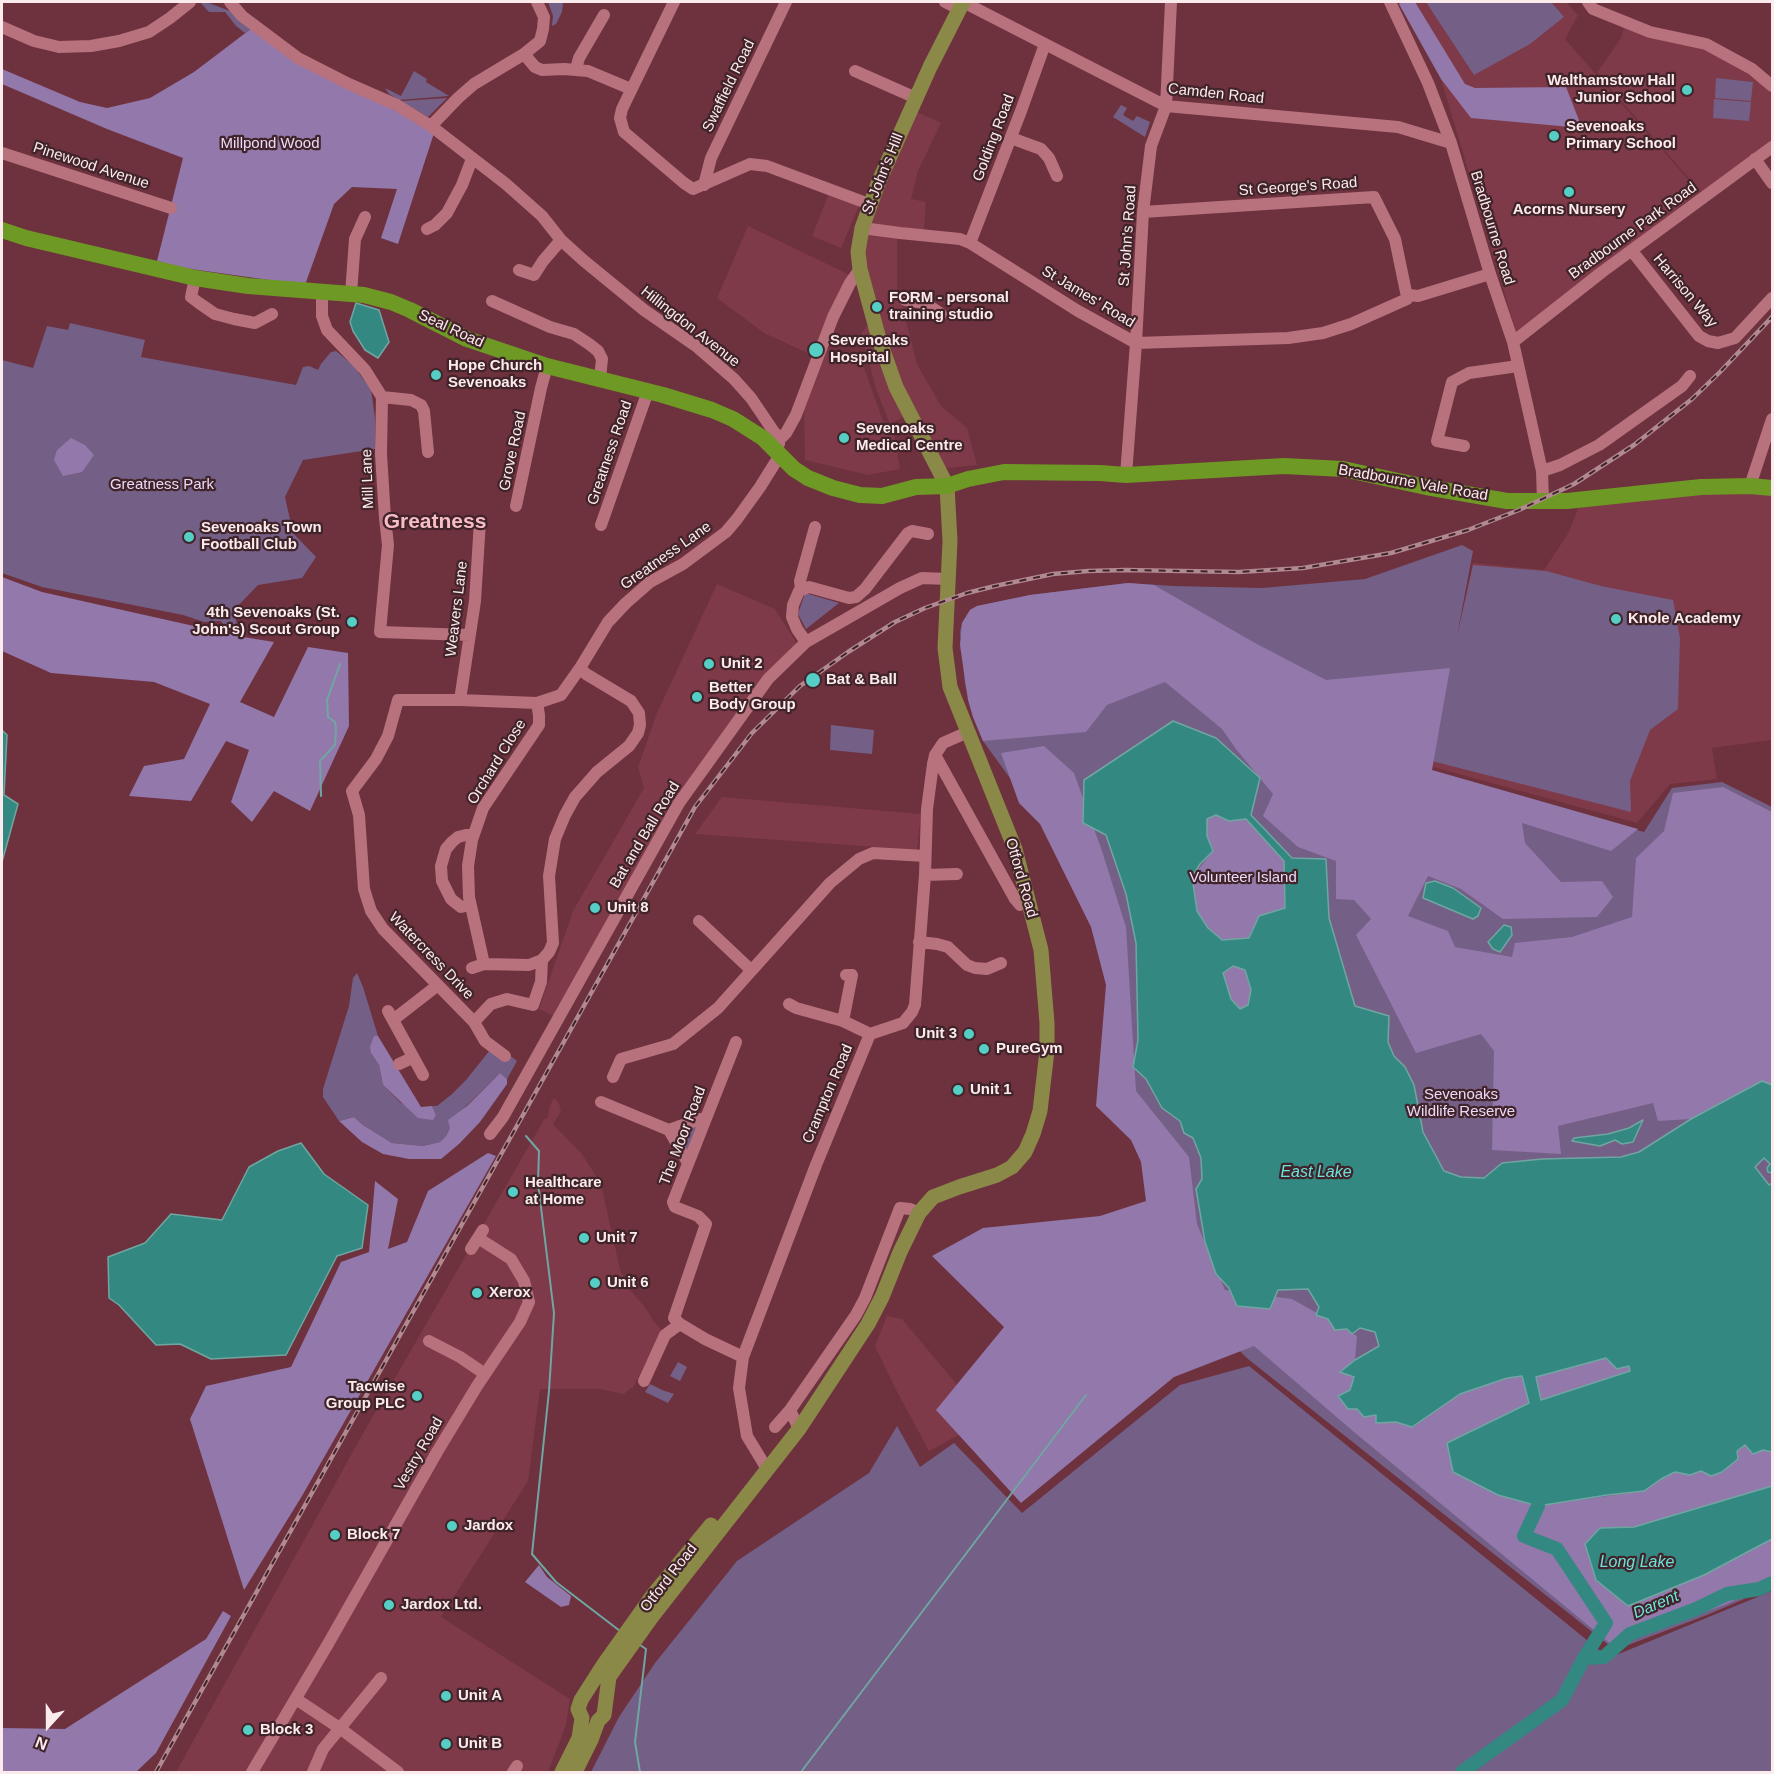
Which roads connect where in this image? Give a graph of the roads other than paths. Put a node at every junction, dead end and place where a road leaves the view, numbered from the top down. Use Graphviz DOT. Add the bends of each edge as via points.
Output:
graph roads {
  1 [pos="190,2"];
  2 [pos="230,2"];
  3 [pos="537,2"];
  4 [pos="674,2"];
  5 [pos="786,2"];
  6 [pos="945,2"];
  7 [pos="1171,2"];
  8 [pos="1390,2"];
  9 [pos="1588,2"];
  10 [pos="962,4"];
  11 [pos="599,18"];
  12 [pos="2,27"];
  13 [pos="1045,44"];
  14 [pos="524,54"];
  15 [pos="576,69"];
  16 [pos="854,70"];
  17 [pos="1773,86"];
  18 [pos="631,88"];
  19 [pos="916,98"];
  20 [pos="1166,106"];
  21 [pos="431,126"];
  22 [pos="1011,138"];
  23 [pos="1451,142"];
  24 [pos="1773,147"];
  25 [pos="2,153"];
  26 [pos="472,159"];
  27 [pos="1755,159"];
  28 [pos="1057,176"];
  29 [pos="1773,183"];
  30 [pos="704,185"];
  31 [pos="869,204"];
  32 [pos="171,208"];
  33 [pos="1143,212"];
  34 [pos="365,217"];
  35 [pos="862,228"];
  36 [pos="427,229"];
  37 [pos="2,230"];
  38 [pos="561,240"];
  39 [pos="970,243"];
  40 [pos="1632,251"];
  41 [pos="860,269"];
  42 [pos="519,270"];
  43 [pos="1490,274"];
  44 [pos="195,278"];
  45 [pos="322,292"];
  46 [pos="351,294"];
  47 [pos="1410,295"];
  48 [pos="1773,298"];
  49 [pos="905,300"];
  50 [pos="494,304"];
  51 [pos="272,314"];
  52 [pos="941,314"];
  53 [pos="1513,342"];
  54 [pos="1136,343"];
  55 [pos="547,366"];
  56 [pos="1518,366"];
  57 [pos="1690,376"];
  58 [pos="600,379"];
  59 [pos="648,391"];
  60 [pos="382,397"];
  61 [pos="1773,419"];
  62 [pos="1464,446"];
  63 [pos="778,448"];
  64 [pos="428,452"];
  65 [pos="1126,475"];
  66 [pos="1542,477"];
  67 [pos="947,486"];
  68 [pos="1750,486"];
  69 [pos="1773,488"];
  70 [pos="1543,501"];
  71 [pos="516,506"];
  72 [pos="480,521"];
  73 [pos="601,525"];
  74 [pos="815,527"];
  75 [pos="928,534"];
  76 [pos="948,579"];
  77 [pos="801,589"];
  78 [pos="469,635"];
  79 [pos="806,642"];
  80 [pos="580,668"];
  81 [pos="460,700"];
  82 [pos="537,703"];
  83 [pos="968,732"];
  84 [pos="935,755"];
  85 [pos="352,791"];
  86 [pos="473,836"];
  87 [pos="925,856"];
  88 [pos="957,874"];
  89 [pos="925,875"];
  90 [pos="470,905"];
  91 [pos="1020,905"];
  92 [pos="699,921"];
  93 [pos="919,942"];
  94 [pos="542,960"];
  95 [pos="1001,963"];
  96 [pos="751,970"];
  97 [pos="846,975"];
  98 [pos="438,986"];
  99 [pos="789,1004"];
  100 [pos="843,1021"];
  101 [pos="474,1022"];
  102 [pos="870,1034"];
  103 [pos="736,1042"];
  104 [pos="505,1056"];
  105 [pos="412,1058"];
  106 [pos="399,1064"];
  107 [pos="423,1075"];
  108 [pos="613,1077"];
  109 [pos="601,1102"];
  110 [pos="705,1119"];
  111 [pos="669,1131"];
  112 [pos="490,1134"];
  113 [pos="688,1163"];
  114 [pos="919,1214"];
  115 [pos="477,1239"];
  116 [pos="680,1324"];
  117 [pos="429,1341"];
  118 [pos="743,1357"];
  119 [pos="485,1374"];
  120 [pos="644,1381"];
  121 [pos="790,1410"];
  122 [pos="775,1427"];
  123 [pos="800,1429"];
  124 [pos="767,1469"];
  125 [pos="381,1678"];
  126 [pos="584,1697"];
  127 [pos="296,1699"];
  128 [pos="606,1704"];
  129 [pos="582,1718"];
  130 [pos="598,1721"];
  131 [pos="340,1729"];
  132 [pos="252,1773"];
  133 [pos="313,1773"];
  134 [pos="398,1773"];
  135 [pos="562,1773"];
  136 [pos="575,1773"];
  1 -- 12 [label="street" via="149,32 91,46 59,47"];
  2 -- 21 [label="street, Hillingdon Avenue" via="242,16 298,58 397,105"];
  3 -- 14 [label="street" via="544,17 543,29 540,40"];
  4 -- 18 [label="street"];
  5 -- 30 [label="street, Swaffield Road" via="711,158"];
  6 -- 10 [label="street, Camden Road"];
  7 -- 20 [label="street, St John's Road"];
  8 -- 23 [label="street, Bradbourne Road"];
  9 -- 17 [label="street" via="1593,9 1650,32 1706,44 1752,69"];
  10 -- 13 [label="street, Camden Road"];
  10 -- 19 [label="main road, St John's Hill"];
  11 -- 15 [label="street"];
  13 -- 20 [label="street, Camden Road"];
  13 -- 22 [label="street, Golding Road"];
  14 -- 15 [label="street" via="542,70"];
  14 -- 21 [label="street" via="474,84"];
  15 -- 18 [label="street" via="594,72"];
  16 -- 19 [label="street"];
  18 -- 30 [label="street" via="620,118 624,132 693,189"];
  19 -- 31 [label="main road, St John's Hill"];
  20 -- 23 [label="street, Camden Road" via="1398,127"];
  20 -- 33 [label="street, St John's Road" via="1151,146"];
  21 -- 26 [label="street, Hillingdon Avenue"];
  22 -- 28 [label="street" via="1041,149"];
  22 -- 39 [label="street, Golding Road"];
  23 -- 43 [label="street, Bradbourne Road"];
  24 -- 27 [label="street, Bradbourne Park Road"];
  25 -- 32 [label="street, Pinewood Avenue"];
  26 -- 36 [label="street" via="447,213"];
  26 -- 38 [label="street, Hillingdon Avenue" via="542,216"];
  27 -- 29 [label="street"];
  27 -- 40 [label="street, Bradbourne Park Road"];
  30 -- 31 [label="street" via="750,164 767,166"];
  31 -- 35 [label="main road, St John's Hill"];
  33 -- 47 [label="street, St George's Road" via="1374,197 1395,239 1406,292"];
  33 -- 54 [label="street, St John's Road"];
  34 -- 46 [label="street"];
  35 -- 39 [label="street, St James' Road"];
  35 -- 41 [label="main road, St John's Hill"];
  37 -- 44 [label="highway, Seal Road"];
  38 -- 42 [label="street" via="534,275"];
  38 -- 63 [label="street, Hillingdon Avenue" via="734,379 774,432"];
  39 -- 54 [label="street, St James' Road"];
  40 -- 48 [label="street, Harrison Way" via="1699,336 1708,341 1718,343 1735,338"];
  40 -- 53 [label="street, Bradbourne Park Road"];
  41 -- 63 [label="street, Greatness Lane" via="840,303 792,423"];
  41 -- 67 [label="main road, St John's Hill" via="896,387"];
  43 -- 47 [label="street"];
  43 -- 53 [label="street, Bradbourne Road"];
  44 -- 45 [label="highway, Seal Road"];
  44 -- 51 [label="street" via="191,297 215,314 255,322"];
  45 -- 46 [label="highway, Seal Road"];
  45 -- 60 [label="street" via="322,316 327,330 365,370"];
  46 -- 55 [label="highway, Seal Road" via="391,302 467,339"];
  47 -- 54 [label="street, St James' Road" via="1323,333 1288,338"];
  49 -- 52 [label="street" via="924,303"];
  50 -- 58 [label="street" via="574,334 589,344 603,359"];
  53 -- 56 [label="street, Bradbourne Road"];
  54 -- 65 [label="street, St John's Road"];
  55 -- 58 [label="highway, Seal Road"];
  55 -- 71 [label="street, Grove Road"];
  56 -- 62 [label="street" via="1469,374 1452,382 1437,441"];
  56 -- 66 [label="street, Bradbourne Road"];
  57 -- 66 [label="street" via="1682,386 1599,445"];
  58 -- 59 [label="highway, Seal Road"];
  59 -- 63 [label="highway, Seal Road" via="722,414"];
  59 -- 73 [label="street, Greatness Road"];
  60 -- 64 [label="street" via="421,405 432,436"];
  60 -- 78 [label="street, Mill Lane" via="381,454 388,545 380,632"];
  61 -- 68 [label="street"];
  63 -- 67 [label="highway, Seal Road" via="794,469 808,478 854,494 882,496 916,487"];
  63 -- 80 [label="street, Greatness Lane" via="760,488 726,532 683,564 650,582 626,603 608,622"];
  65 -- 67 [label="highway, Bradbourne Vale Road" via="1004,472"];
  65 -- 70 [label="highway, Bradbourne Vale Road" via="1284,465 1343,469 1508,501"];
  66 -- 70 [label="street, Bradbourne Road"];
  67 -- 76 [label="main road, Otford Road"];
  68 -- 69 [label="highway, Bradbourne Vale Road"];
  68 -- 70 [label="highway, Bradbourne Vale Road"];
  72 -- 78 [label="street, Weavers Lane" via="478,581"];
  74 -- 77 [label="street"];
  75 -- 77 [label="street" via="908,533 856,597 809,587"];
  76 -- 79 [label="street, Bat and Ball Road" via="922,578"];
  76 -- 83 [label="main road, Otford Road" via="945,648 950,687"];
  77 -- 79 [label="street" via="792,614"];
  78 -- 81 [label="street, Weavers Lane"];
  79 -- 112 [label="street, Bat and Ball Road" via="768,679 679,803"];
  80 -- 82 [label="street, Greatness Lane" via="561,695"];
  80 -- 94 [label="street" via="631,701 639,713 640,725 629,746 597,772 565,815 555,839 549,876 553,943"];
  81 -- 82 [label="street, Greatness Lane"];
  81 -- 85 [label="street, Greatness Lane" via="398,700 388,736"];
  82 -- 86 [label="street, Orchard Close" via="539,725 483,808"];
  83 -- 84 [label="street, Crampton Road" via="943,743"];
  83 -- 114 [label="main road, Otford Road" via="1015,849 1033,915 1041,950 1047,1051 1040,1111 1025,1152 1012,1167 997,1175 933,1197"];
  84 -- 87 [label="street, Crampton Road"];
  84 -- 91 [label="street, Otford Road"];
  85 -- 98 [label="street, Watercress Drive" via="359,815 364,889 371,911 383,929"];
  86 -- 90 [label="street, Orchard Close" via="468,870"];
  86 -- 90 [label="street" via="458,837 452,842 441,866 442,881 451,899 461,907"];
  87 -- 89 [label="street, Crampton Road"];
  87 -- 96 [label="street" via="873,853 859,859 830,883"];
  88 -- 89 [label="street"];
  89 -- 93 [label="street, Crampton Road"];
  90 -- 94 [label="street, Orchard Close" via="478,966 521,965"];
  92 -- 96 [label="street"];
  93 -- 95 [label="street" via="948,947 967,965 988,974"];
  93 -- 102 [label="street, Crampton Road" via="912,1012 903,1023"];
  94 -- 101 [label="street" via="542,982 533,1005 507,999 491,1004"];
  96 -- 108 [label="street" via="718,1008 673,1044 621,1059"];
  97 -- 100 [label="street" via="852,975"];
  98 -- 101 [label="street, Watercress Drive"];
  98 -- 105 [label="street" via="390,1015"];
  99 -- 100 [label="street"];
  100 -- 102 [label="street"];
  101 -- 104 [label="street, Watercress Drive" via="485,1041"];
  102 -- 118 [label="street, Crampton Road"];
  103 -- 110 [label="street, The Moor Road"];
  105 -- 106 [label="street"];
  105 -- 107 [label="street"];
  109 -- 111 [label="street"];
  110 -- 111 [label="street"];
  110 -- 113 [label="street, The Moor Road"];
  111 -- 113 [label="street"];
  113 -- 116 [label="street, The Moor Road" via="673,1205 706,1224 674,1315"];
  114 -- 121 [label="street" via="900,1208 856,1315"];
  114 -- 123 [label="main road, Otford Road" via="868,1324"];
  115 -- 119 [label="street, Vestry Road" via="511,1259 530,1302"];
  116 -- 118 [label="street"];
  116 -- 120 [label="street" via="665,1335"];
  117 -- 119 [label="street"];
  118 -- 124 [label="street, Crampton Road" via="739,1388 747,1437"];
  119 -- 127 [label="street, Vestry Road"];
  121 -- 122 [label="street"];
  121 -- 123 [label="street"];
  123 -- 124 [label="main road, Otford Road"];
  124 -- 126 [label="main road, Otford Road" via="708,1528 653,1595"];
  124 -- 128 [label="main road, Otford Road" via="609,1677"];
  125 -- 131 [label="street"];
  126 -- 128 [label="main road" via="596,1695"];
  126 -- 129 [label="main road, Otford Road" via="578,1709"];
  127 -- 131 [label="street"];
  127 -- 132 [label="street, Vestry Road"];
  128 -- 130 [label="main road, Otford Road"];
  129 -- 130 [label="main road" via="587,1722"];
  129 -- 135 [label="main road, Otford Road" via="579,1738"];
  130 -- 136 [label="main road, Otford Road"];
  131 -- 133 [label="street" via="323,1749"];
  131 -- 134 [label="street"];
}
